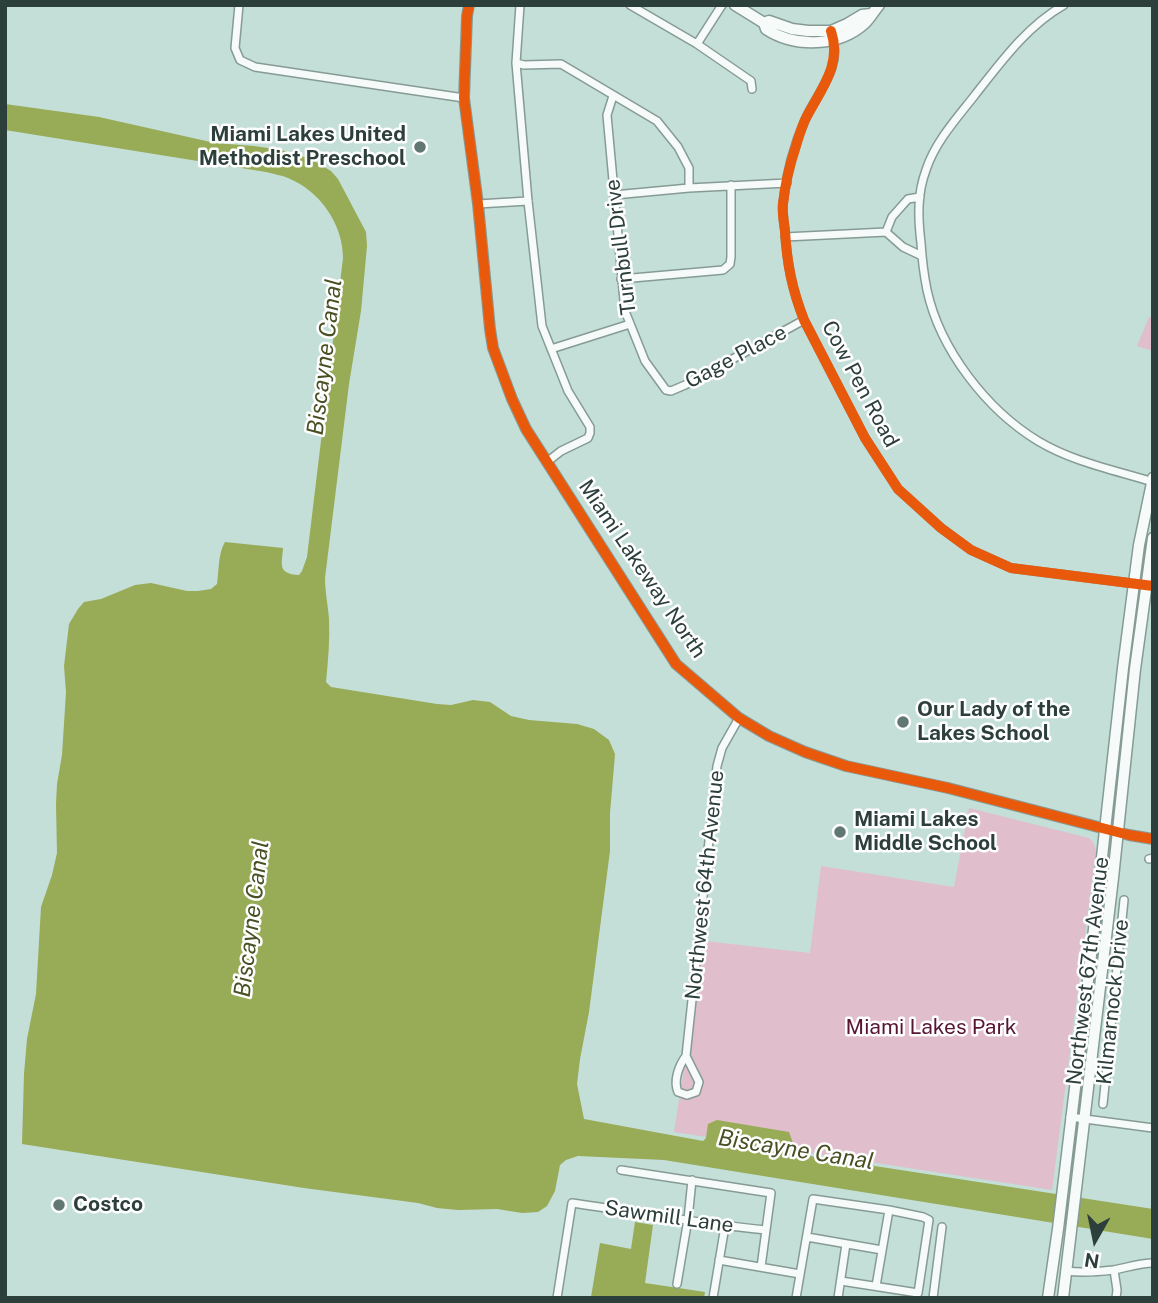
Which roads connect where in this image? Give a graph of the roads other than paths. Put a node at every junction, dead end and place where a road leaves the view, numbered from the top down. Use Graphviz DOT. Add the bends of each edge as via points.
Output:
graph roads {
  1 [pos="239,5"];
  2 [pos="469,5"];
  3 [pos="520,5"];
  4 [pos="629,5"];
  5 [pos="722,5"];
  6 [pos="735,5"];
  7 [pos="879,5"];
  8 [pos="1064,5"];
  9 [pos="832,35"];
  10 [pos="697,44"];
  11 [pos="516,63"];
  12 [pos="752,89"];
  13 [pos="613,96"];
  14 [pos="464,98"];
  15 [pos="787,183"];
  16 [pos="731,185"];
  17 [pos="689,188"];
  18 [pos="614,195"];
  19 [pos="920,197"];
  20 [pos="528,201"];
  21 [pos="478,204"];
  22 [pos="886,232"];
  23 [pos="785,237"];
  24 [pos="922,256"];
  25 [pos="621,279"];
  26 [pos="804,320"];
  27 [pos="630,324"];
  28 [pos="551,349"];
  29 [pos="666,390"];
  30 [pos="547,462"];
  31 [pos="1152,481"];
  32 [pos="1153,538"];
  33 [pos="1133,584"];
  34 [pos="1149,586"];
  35 [pos="739,718"];
  36 [pos="1105,828"];
  37 [pos="1117,832"];
  38 [pos="1153,839"];
  39 [pos="1124,900"];
  40 [pos="1089,974"];
  41 [pos="1102,975"];
  42 [pos="686,1056"];
  43 [pos="1103,1104"];
  44 [pos="1070,1117"];
  45 [pos="1084,1119"];
  46 [pos="1153,1128"];
  47 [pos="621,1170"];
  48 [pos="691,1180"];
  49 [pos="889,1210"];
  50 [pos="688,1219"];
  51 [pos="725,1226"];
  52 [pos="942,1227"];
  53 [pos="766,1230"];
  54 [pos="807,1237"];
  55 [pos="846,1244"];
  56 [pos="1055,1248"];
  57 [pos="882,1250"];
  58 [pos="719,1261"];
  59 [pos="1153,1263"];
  60 [pos="761,1268"];
  61 [pos="1066,1270"];
  62 [pos="1114,1270"];
  63 [pos="800,1274"];
  64 [pos="841,1281"];
  65 [pos="677,1284"];
  66 [pos="876,1286"];
  67 [pos="1048,1294"];
  68 [pos="557,1298"];
  69 [pos="713,1298"];
  70 [pos="796,1298"];
  71 [pos="838,1298"];
  72 [pos="933,1298"];
  73 [pos="1063,1298"];
  74 [pos="1116,1298"];
  1 -- 14 [label="street" via="235,48 240,60"];
  2 -- 14 [label="street, Miami Lakeway North"];
  3 -- 11 [label="street"];
  4 -- 10 [label="street"];
  5 -- 10 [label="street"];
  6 -- 9 [label="main road" via="775,35 791,41 807,43"];
  7 -- 9 [label="main road"];
  8 -- 19 [label="street" via="1028,31 949,128 929,162"];
  9 -- 15 [label="street, Cow Pen Road" via="833,67 806,118"];
  10 -- 12 [label="street" via="751,81"];
  11 -- 13 [label="street" via="561,64"];
  11 -- 20 [label="street"];
  13 -- 17 [label="street" via="657,121 689,168"];
  13 -- 18 [label="street, Turnbull Drive" via="607,115"];
  14 -- 21 [label="street, Miami Lakeway North"];
  15 -- 16 [label="street"];
  15 -- 23 [label="street, Cow Pen Road"];
  16 -- 17 [label="street"];
  16 -- 25 [label="street" via="731,257 723,270"];
  17 -- 18 [label="street"];
  18 -- 25 [label="street, Turnbull Drive"];
  19 -- 22 [label="street" via="908,199"];
  19 -- 24 [label="street"];
  20 -- 21 [label="street"];
  20 -- 28 [label="street" via="542,326"];
  21 -- 30 [label="street, Miami Lakeway North" via="493,348 526,429"];
  22 -- 23 [label="street"];
  22 -- 24 [label="street"];
  23 -- 26 [label="street, Cow Pen Road" via="788,267"];
  24 -- 31 [label="street" via="930,300 948,344 997,409 1055,450"];
  25 -- 27 [label="street, Turnbull Drive"];
  26 -- 29 [label="street, Gage Place" via="685,385"];
  26 -- 33 [label="street, Cow Pen Road" via="865,438 898,489 941,528 971,550 1011,568"];
  27 -- 28 [label="street"];
  27 -- 29 [label="street, Turnbull Drive" via="645,360"];
  28 -- 30 [label="street" via="590,433"];
  30 -- 35 [label="street, Miami Lakeway North" via="676,664"];
  31 -- 33 [label="main road, Northwest 67th Avenue"];
  32 -- 34 [label="main road, Northwest 67th Avenue"];
  33 -- 34 [label="street, Cow Pen Road"];
  33 -- 36 [label="main road, Northwest 67th Avenue"];
  34 -- 37 [label="main road, Northwest 67th Avenue"];
  35 -- 36 [label="street, Miami Lakeway North" via="769,736 846,766"];
  35 -- 42 [label="street, Northwest 64th Avenue" via="722,748 718,766"];
  36 -- 37 [label="street, Miami Lakeway North"];
  36 -- 40 [label="main road, Northwest 67th Avenue"];
  37 -- 38 [label="street, Miami Lakeway North"];
  37 -- 41 [label="main road, Northwest 67th Avenue"];
  39 -- 43 [label="street, Kilmarnock Drive"];
  40 -- 41 [label="main road"];
  40 -- 44 [label="main road, Northwest 67th Avenue"];
  41 -- 45 [label="main road, Northwest 67th Avenue"];
  42 -- 42 [label="street, Northwest 64th Avenue" via="675,1085 687,1095 696,1092 699,1082"];
  44 -- 45 [label="street"];
  44 -- 56 [label="main road, Northwest 67th Avenue"];
  45 -- 46 [label="street"];
  45 -- 61 [label="main road, Northwest 67th Avenue"];
  47 -- 48 [label="street"];
  48 -- 50 [label="street"];
  48 -- 53 [label="street" via="771,1193"];
  49 -- 54 [label="street" via="813,1199"];
  49 -- 57 [label="street"];
  49 -- 66 [label="street" via="929,1220 918,1293"];
  50 -- 51 [label="street, Sawmill Lane"];
  50 -- 65 [label="street"];
  50 -- 68 [label="street, Sawmill Lane" via="572,1203"];
  51 -- 53 [label="street, Sawmill Lane"];
  51 -- 58 [label="street"];
  52 -- 72 [label="street"];
  53 -- 60 [label="street"];
  54 -- 55 [label="street"];
  54 -- 63 [label="street"];
  55 -- 57 [label="street"];
  55 -- 64 [label="street"];
  56 -- 61 [label="main road"];
  56 -- 67 [label="main road, Northwest 67th Avenue"];
  57 -- 66 [label="street"];
  58 -- 60 [label="street"];
  58 -- 69 [label="street"];
  59 -- 62 [label="street"];
  60 -- 63 [label="street"];
  61 -- 62 [label="street"];
  61 -- 67 [label="main road"];
  61 -- 73 [label="main road, Northwest 67th Avenue"];
  62 -- 74 [label="street"];
  63 -- 70 [label="street"];
  64 -- 66 [label="street"];
  64 -- 71 [label="street"];
}
